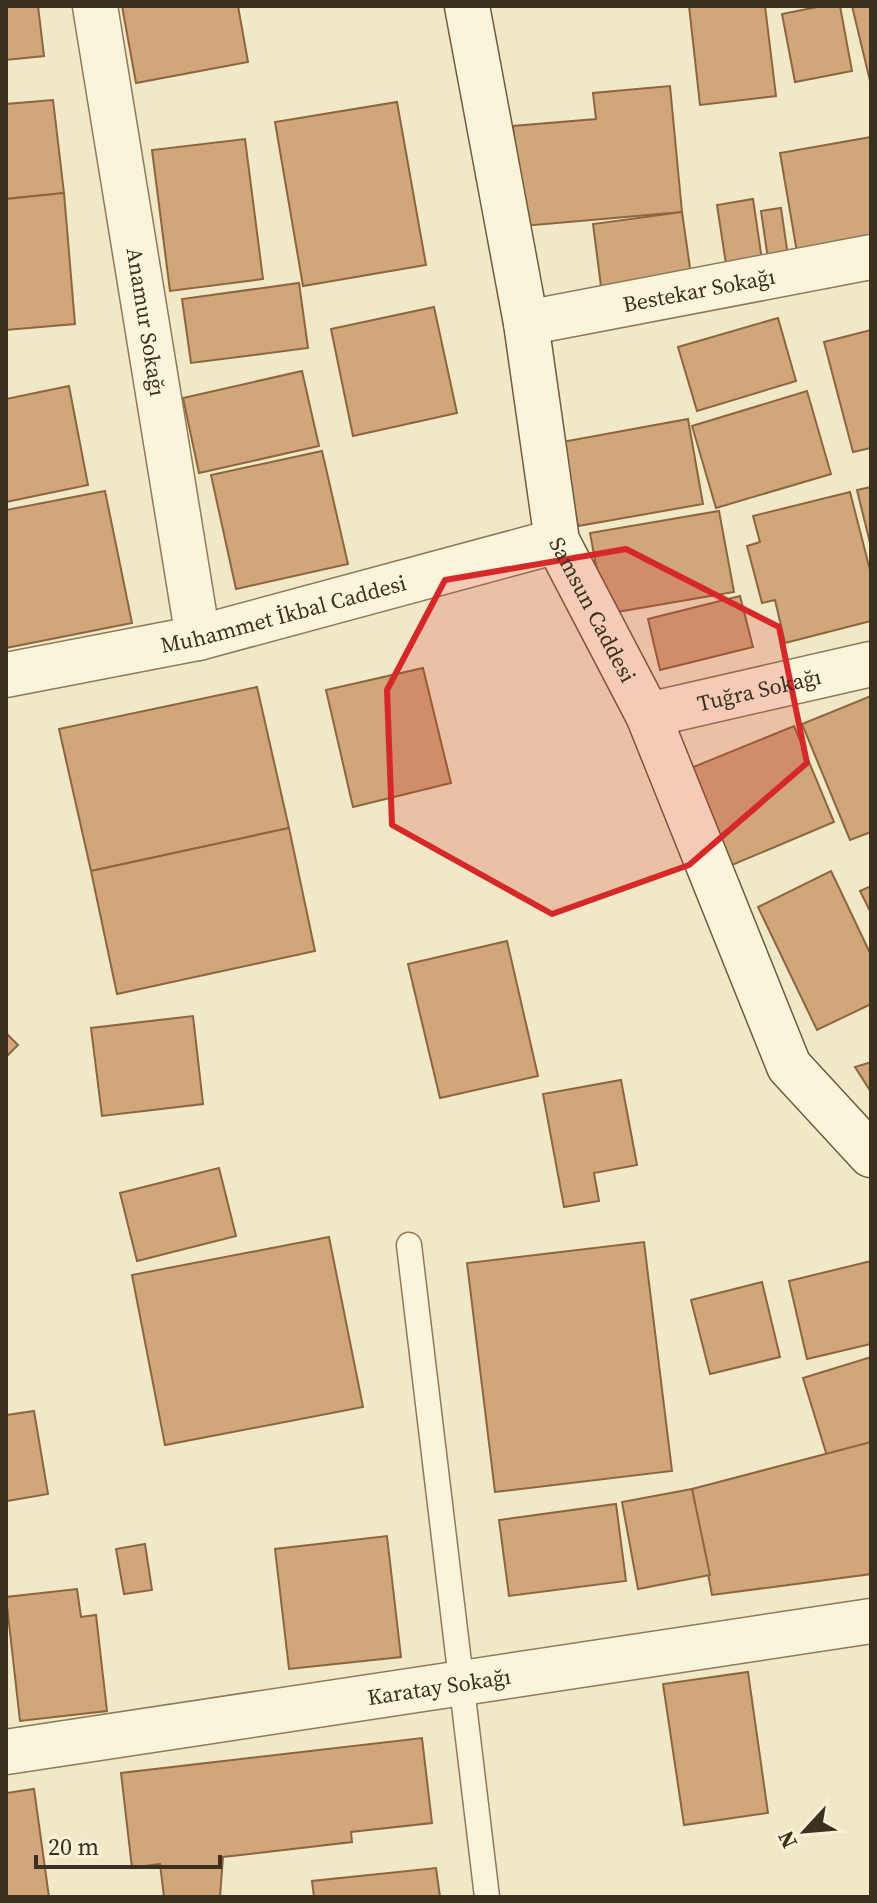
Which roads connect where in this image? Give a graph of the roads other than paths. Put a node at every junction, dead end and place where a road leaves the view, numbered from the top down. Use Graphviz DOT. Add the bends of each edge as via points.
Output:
graph roads {
  1 [pos="95,6"];
  2 [pos="467,6"];
  3 [pos="871,257"];
  4 [pos="526,323"];
  5 [pos="557,541"];
  6 [pos="198,638"];
  7 [pos="871,664"];
  8 [pos="6,675"];
  9 [pos="648,715"];
  10 [pos="871,1155"];
  11 [pos="409,1245"];
  12 [pos="871,1621"];
  13 [pos="463,1683"];
  14 [pos="6,1752"];
  15 [pos="487,1897"];
  1 -- 6 [label="street, Anamur Sokağı"];
  2 -- 4 [label="street, Samsun Caddesi"];
  3 -- 4 [label="street, Bestekar Sokağı"];
  4 -- 5 [label="street, Samsun Caddesi"];
  5 -- 6 [label="street, Muhammet İkbal Caddesi"];
  5 -- 9 [label="street, Samsun Caddesi"];
  6 -- 8 [label="street, Muhammet İkbal Caddesi"];
  7 -- 9 [label="street, Tuğra Sokağı"];
  9 -- 10 [label="street, Samsun Caddesi" via="789,1066"];
  11 -- 13 [label="lane"];
  12 -- 13 [label="street, Karatay Sokağı"];
  13 -- 14 [label="street, Karatay Sokağı"];
  13 -- 15 [label="lane"];
}
